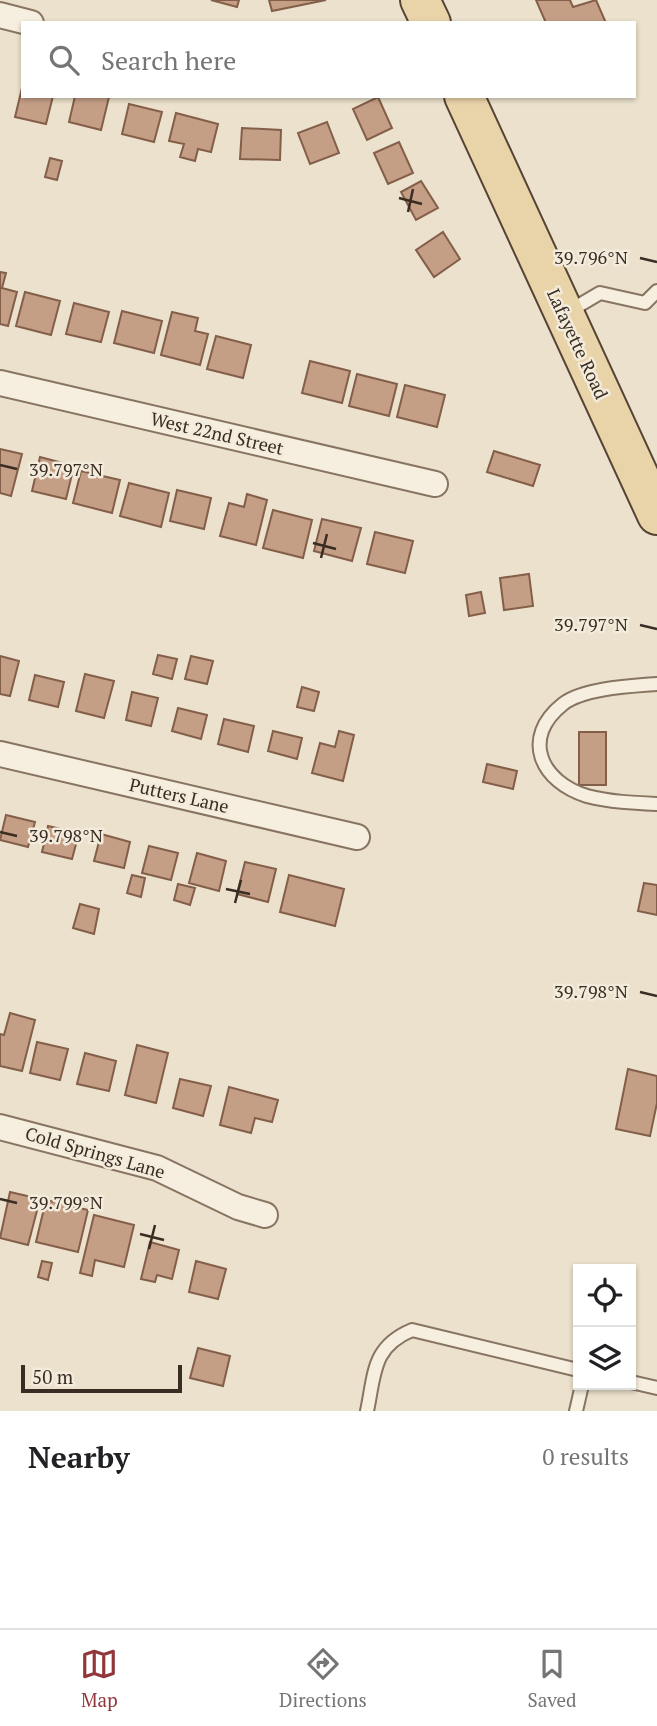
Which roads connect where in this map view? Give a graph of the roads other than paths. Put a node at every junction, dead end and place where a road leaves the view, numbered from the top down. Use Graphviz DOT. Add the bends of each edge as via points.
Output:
graph roads {
  1 [pos="0,15"];
  2 [pos="23,21"];
  3 [pos="465,98"];
  4 [pos="657,291"];
  5 [pos="563,315"];
  6 [pos="0,383"];
  7 [pos="435,484"];
  8 [pos="657,516"];
  9 [pos="657,684"];
  10 [pos="0,754"];
  11 [pos="657,804"];
  12 [pos="358,837"];
  13 [pos="0,1127"];
  14 [pos="265,1215"];
  15 [pos="573,1369"];
  16 [pos="636,1383"];
  17 [pos="657,1388"];
  18 [pos="581,1390"];
  19 [pos="367,1411"];
  20 [pos="576,1411"];
  1 -- 2 [label="street"];
  3 -- 5 [label="main road, Lafayette Road"];
  4 -- 5 [label="lane" via="645,303 600,293"];
  5 -- 8 [label="main road, Lafayette Road"];
  6 -- 7 [label="street, West 22nd Street"];
  9 -- 11 [label="lane" via="614,688 564,704 544,727 538,743 542,764 555,778 585,795"];
  10 -- 12 [label="street, Putters Lane"];
  13 -- 14 [label="street, Cold Springs Lane" via="157,1168"];
  15 -- 19 [label="lane" via="412,1330 392,1339 379,1357"];
  16 -- 17 [label="lane"];
  18 -- 20 [label="lane"];
}
